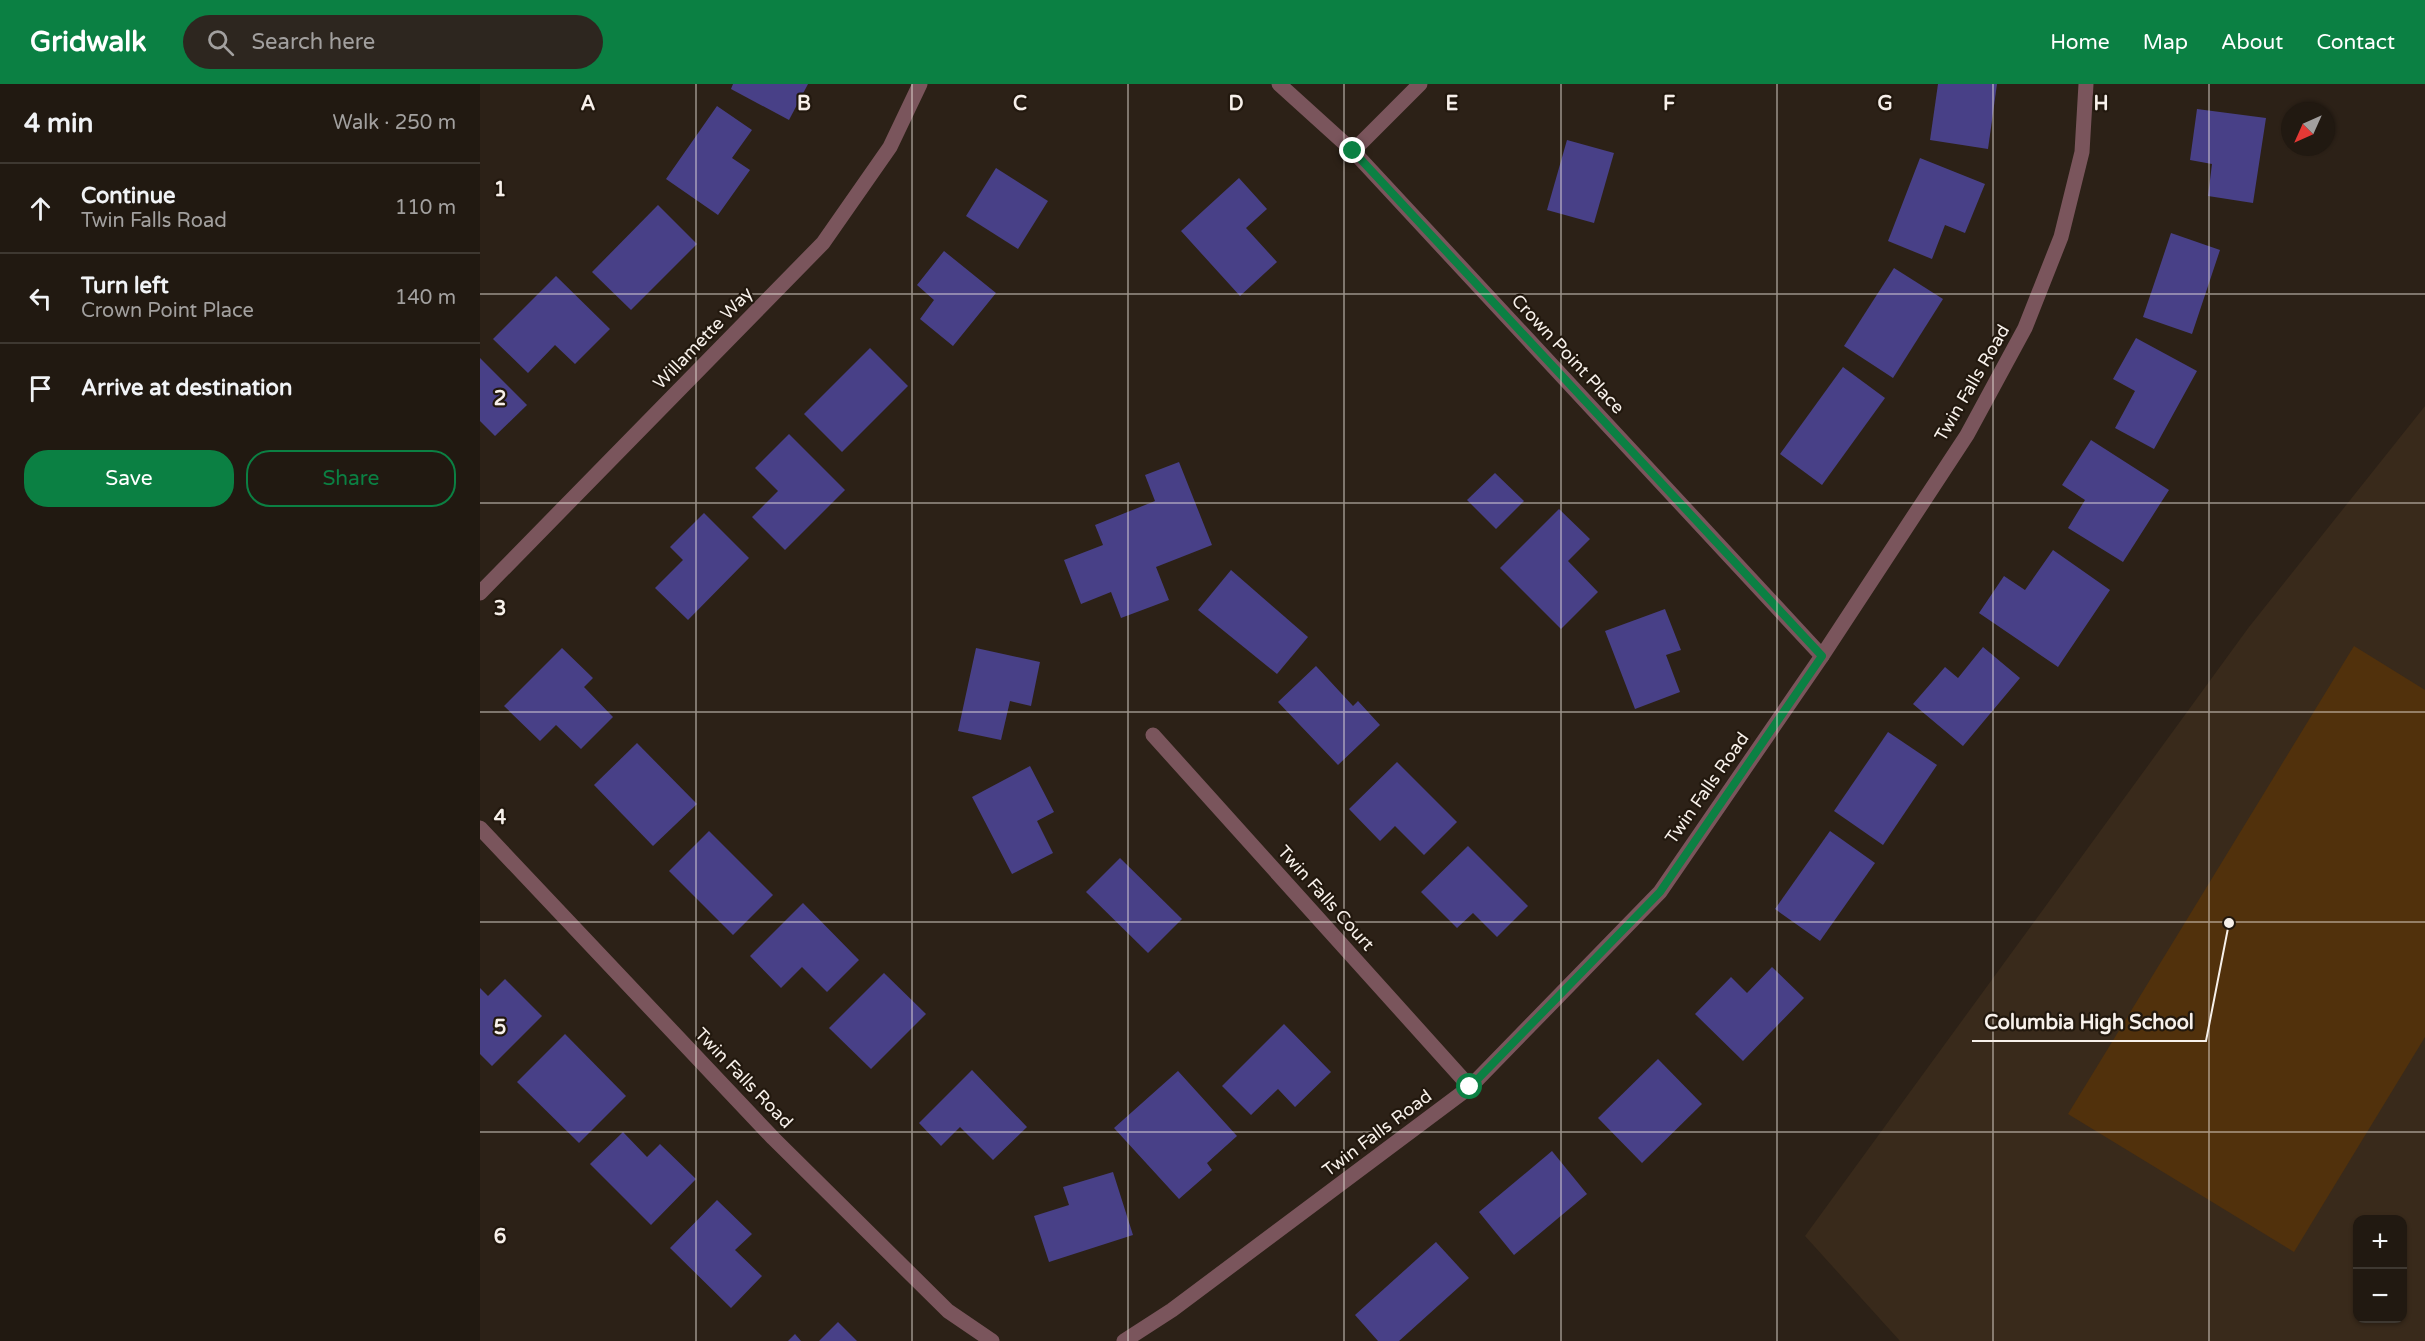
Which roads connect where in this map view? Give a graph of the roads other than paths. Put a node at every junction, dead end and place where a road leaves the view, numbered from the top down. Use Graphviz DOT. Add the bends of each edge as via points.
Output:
graph roads {
  1 [pos="920,84"];
  2 [pos="1279,84"];
  3 [pos="1420,84"];
  4 [pos="2086,84"];
  5 [pos="1353,151"];
  6 [pos="480,593"];
  7 [pos="1822,656"];
  8 [pos="1153,735"];
  9 [pos="480,828"];
  10 [pos="1470,1087"];
  11 [pos="992,1341"];
  12 [pos="1124,1341"];
  1 -- 6 [label="street, Willamette Way" via="890,147 823,243"];
  2 -- 5 [label="street, Crown Point Place"];
  3 -- 5 [label="street"];
  4 -- 7 [label="street, Twin Falls Road" via="2082,152 2061,237 2025,328 1966,435"];
  5 -- 7 [label="street, Crown Point Place"];
  7 -- 10 [label="street, Twin Falls Road" via="1660,892"];
  8 -- 10 [label="street, Twin Falls Court"];
  9 -- 11 [label="street, Twin Falls Road" via="773,1138 948,1311"];
  10 -- 12 [label="street, Twin Falls Road" via="1172,1310"];
}
